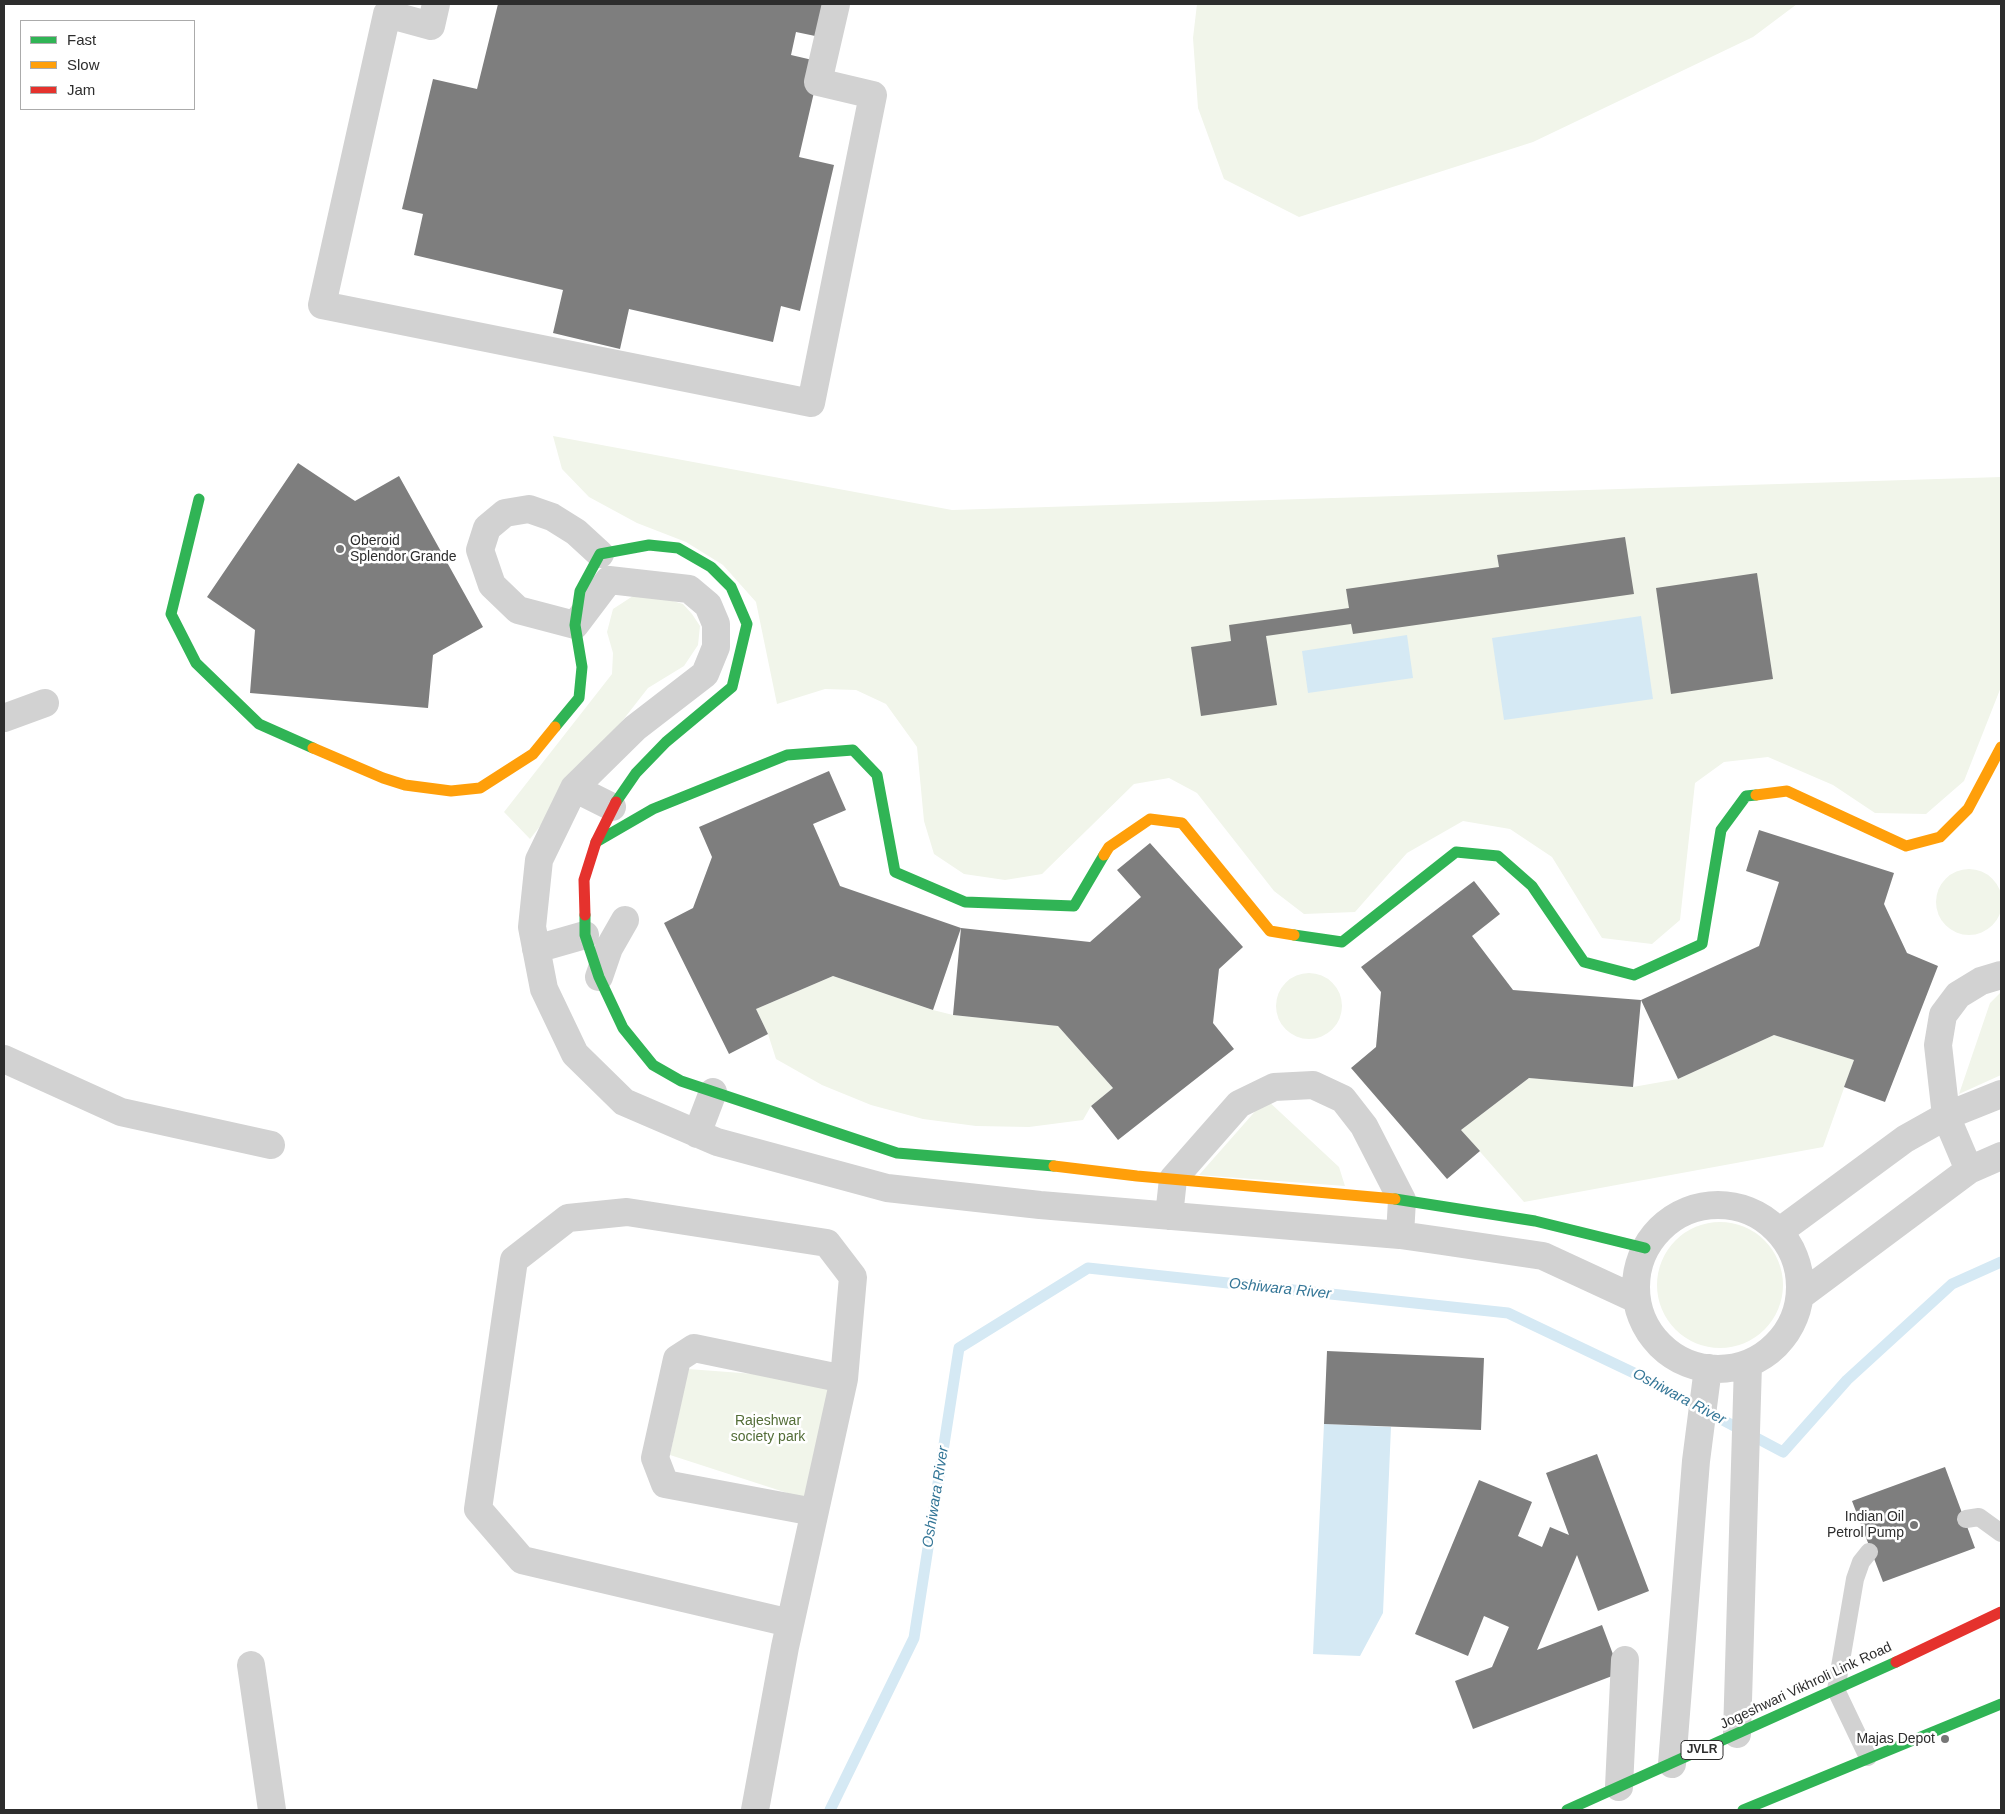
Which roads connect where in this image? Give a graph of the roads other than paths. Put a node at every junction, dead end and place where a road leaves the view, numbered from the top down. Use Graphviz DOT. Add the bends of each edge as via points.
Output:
graph roads {
  1 [pos="436,4"];
  2 [pos="836,4"];
  3 [pos="199,500"];
  4 [pos="600,554"];
  5 [pos="575,624"];
  6 [pos="45,703"];
  7 [pos="4,718"];
  8 [pos="2001,747"];
  9 [pos="574,788"];
  10 [pos="612,807"];
  11 [pos="596,842"];
  12 [pos="625,920"];
  13 [pos="585,935"];
  14 [pos="536,949"];
  15 [pos="2001,975"];
  16 [pos="599,977"];
  17 [pos="4,1059"];
  18 [pos="712,1092"];
  19 [pos="2001,1094"];
  20 [pos="1946,1116"];
  21 [pos="697,1134"];
  22 [pos="271,1144"];
  23 [pos="2001,1156"];
  24 [pos="1969,1170"];
  25 [pos="1173,1179"];
  26 [pos="1402,1200"];
  27 [pos="1169,1216"];
  28 [pos="1780,1231"];
  29 [pos="1400,1235"];
  30 [pos="1645,1248"];
  31 [pos="1800,1296"];
  32 [pos="1636,1298"];
  33 [pos="1748,1364"];
  34 [pos="844,1379"];
  35 [pos="1707,1380"];
  36 [pos="814,1512"];
  37 [pos="1966,1519"];
  38 [pos="2001,1533"];
  39 [pos="1869,1552"];
  40 [pos="2001,1612"];
  41 [pos="790,1623"];
  42 [pos="1625,1660"];
  43 [pos="251,1665"];
  44 [pos="1836,1690"];
  45 [pos="2001,1704"];
  46 [pos="1737,1734"];
  47 [pos="1868,1758"];
  48 [pos="1672,1764"];
  49 [pos="1619,1787"];
  50 [pos="272,1810"];
  51 [pos="755,1810"];
  52 [pos="1567,1810"];
  53 [pos="1743,1810"];
  1 -- 2 [label="street" via="431,26 387,14 322,304 811,403 873,95 818,82"];
  3 -- 5 [label="street" via="171,614 196,664 259,724 405,785 451,791 480,788 533,754 579,698 582,667"];
  4 -- 5 [label="street" via="580,591"];
  4 -- 5 [label="street" via="576,532 552,517 529,510 505,514 487,528 480,550 492,585 518,610"];
  4 -- 10 [label="street" via="649,545 678,548 711,567 731,587 747,624 732,687 666,742 636,773"];
  5 -- 9 [label="street" via="610,580 689,589 708,605 716,624 716,647 705,674 635,728"];
  6 -- 7 [label="street"];
  8 -- 11 [label="street" via="1968,810 1940,837 1906,846 1788,791 1746,796 1721,830 1702,944 1634,975 1584,962 1532,886 1498,856 1456,852 1342,942 1270,931 1182,823 1150,819 1109,847 1074,906 965,902 895,872 877,775 853,750 787,755 653,809"];
  9 -- 10 [label="street"];
  9 -- 14 [label="street" via="539,860 532,927"];
  10 -- 11 [label="street"];
  11 -- 13 [label="street" via="584,880"];
  12 -- 16 [label="street" via="609,948"];
  13 -- 14 [label="street"];
  13 -- 16 [label="street"];
  14 -- 21 [label="street" via="544,989 575,1054 624,1102"];
  15 -- 20 [label="street" via="1981,981 1958,995 1943,1015 1938,1045"];
  16 -- 18 [label="street" via="623,1028 653,1065 681,1081"];
  17 -- 22 [label="street" via="121,1112"];
  18 -- 21 [label="street"];
  18 -- 25 [label="street" via="898,1153"];
  19 -- 20 [label="street"];
  20 -- 24 [label="street"];
  20 -- 28 [label="street" via="1905,1139"];
  21 -- 27 [label="street" via="887,1188"];
  23 -- 24 [label="street"];
  24 -- 31 [label="street"];
  25 -- 26 [label="street"];
  25 -- 26 [label="street" via="1239,1104 1274,1087 1313,1085 1342,1099 1364,1126"];
  25 -- 27 [label="street"];
  26 -- 29 [label="street"];
  26 -- 30 [label="street" via="1535,1221"];
  27 -- 29 [label="street"];
  28 -- 30 [label="street" via="1752,1212 1735,1206 1708,1204 1683,1212 1661,1226"];
  28 -- 31 [label="street" via="1794,1253 1801,1279"];
  29 -- 32 [label="street" via="1543,1256"];
  30 -- 32 [label="street" via="1636,1272"];
  31 -- 33 [label="street" via="1789,1330 1771,1350"];
  32 -- 35 [label="street" via="1643,1322 1656,1342 1675,1357 1697,1367"];
  33 -- 35 [label="street" via="1729,1368"];
  33 -- 46 [label="street"];
  34 -- 36 [label="street"];
  34 -- 36 [label="street" via="694,1348 677,1359 655,1458 665,1484"];
  34 -- 41 [label="street" via="853,1277 827,1243 627,1212 568,1218 514,1260 478,1509 522,1560"];
  35 -- 48 [label="street" via="1699,1436"];
  36 -- 41 [label="street"];
  37 -- 38 [label="lane" via="1980,1517"];
  39 -- 44 [label="lane" via="1856,1573"];
  40 -- 44 [label="street, Jogeshwari Vikhroli Link Road / JVLR"];
  41 -- 51 [label="street"];
  42 -- 49 [label="street"];
  43 -- 50 [label="street"];
  44 -- 46 [label="street, Jogeshwari Vikhroli Link Road / JVLR"];
  44 -- 47 [label="lane"];
  45 -- 47 [label="street"];
  46 -- 48 [label="street, Jogeshwari Vikhroli Link Road / JVLR"];
  47 -- 53 [label="street"];
  48 -- 49 [label="street, Jogeshwari Vikhroli Link Road / JVLR"];
  49 -- 52 [label="street, Jogeshwari Vikhroli Link Road / JVLR"];
}
